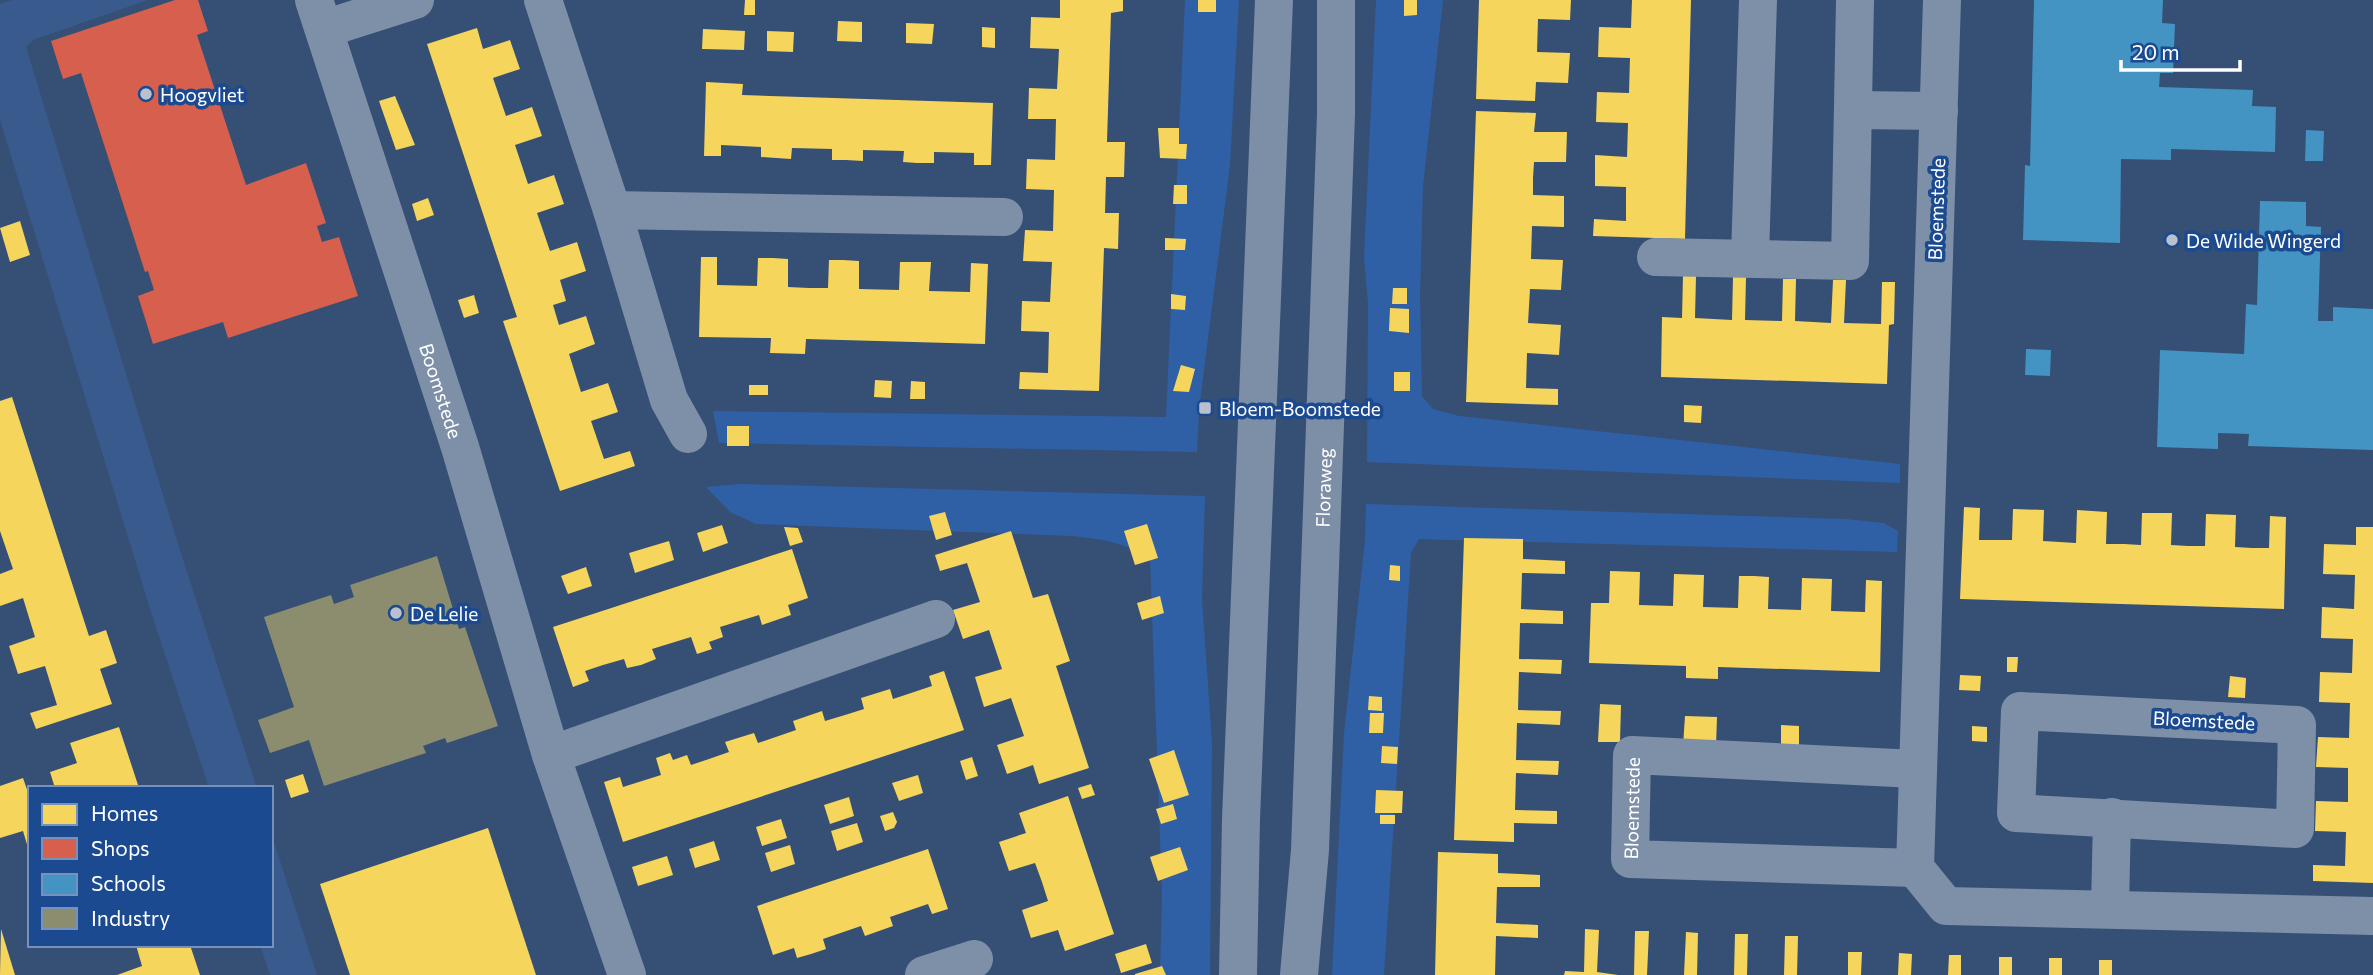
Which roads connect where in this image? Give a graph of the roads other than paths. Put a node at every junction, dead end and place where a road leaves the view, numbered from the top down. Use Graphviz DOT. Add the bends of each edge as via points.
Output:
graph roads {
  1 [pos="415,0"];
  2 [pos="543,0"];
  3 [pos="1274,0"];
  4 [pos="1336,0"];
  5 [pos="1758,0"];
  6 [pos="1855,0"];
  7 [pos="1942,0"];
  8 [pos="319,15"];
  9 [pos="1853,110"];
  10 [pos="1939,111"];
  11 [pos="612,210"];
  12 [pos="1004,217"];
  13 [pos="1656,257"];
  14 [pos="1750,257"];
  15 [pos="688,434"];
  16 [pos="936,619"];
  17 [pos="551,755"];
  18 [pos="1916,769"];
  19 [pos="2112,817"];
  20 [pos="1915,868"];
  21 [pos="2110,908"];
  22 [pos="2373,916"];
  23 [pos="974,959"];
  24 [pos="627,975"];
  25 [pos="924,975"];
  26 [pos="1238,975"];
  27 [pos="1299,975"];
  1 -- 8 [label="street, Boomstede"];
  2 -- 11 [label="street"];
  3 -- 26 [label="main road"];
  4 -- 27 [label="main road, Floraweg" via="1310,850"];
  5 -- 14 [label="street"];
  6 -- 9 [label="street"];
  7 -- 10 [label="street, Bloemstede"];
  8 -- 17 [label="street, Boomstede" via="460,447"];
  9 -- 10 [label="street"];
  9 -- 14 [label="street" via="1850,261"];
  10 -- 18 [label="street, Bloemstede"];
  11 -- 12 [label="street"];
  11 -- 15 [label="street" via="669,400"];
  13 -- 14 [label="street"];
  16 -- 17 [label="street"];
  17 -- 24 [label="street, Boomstede"];
  18 -- 20 [label="street, Bloemstede"];
  18 -- 20 [label="street, Bloemstede" via="1632,755 1630,859"];
  19 -- 19 [label="street, Bloemstede" via="2295,829 2297,725 2020,711 2016,813"];
  19 -- 21 [label="street"];
  20 -- 21 [label="street" via="1946,906"];
  21 -- 22 [label="street"];
  23 -- 25 [label="street"];
}
